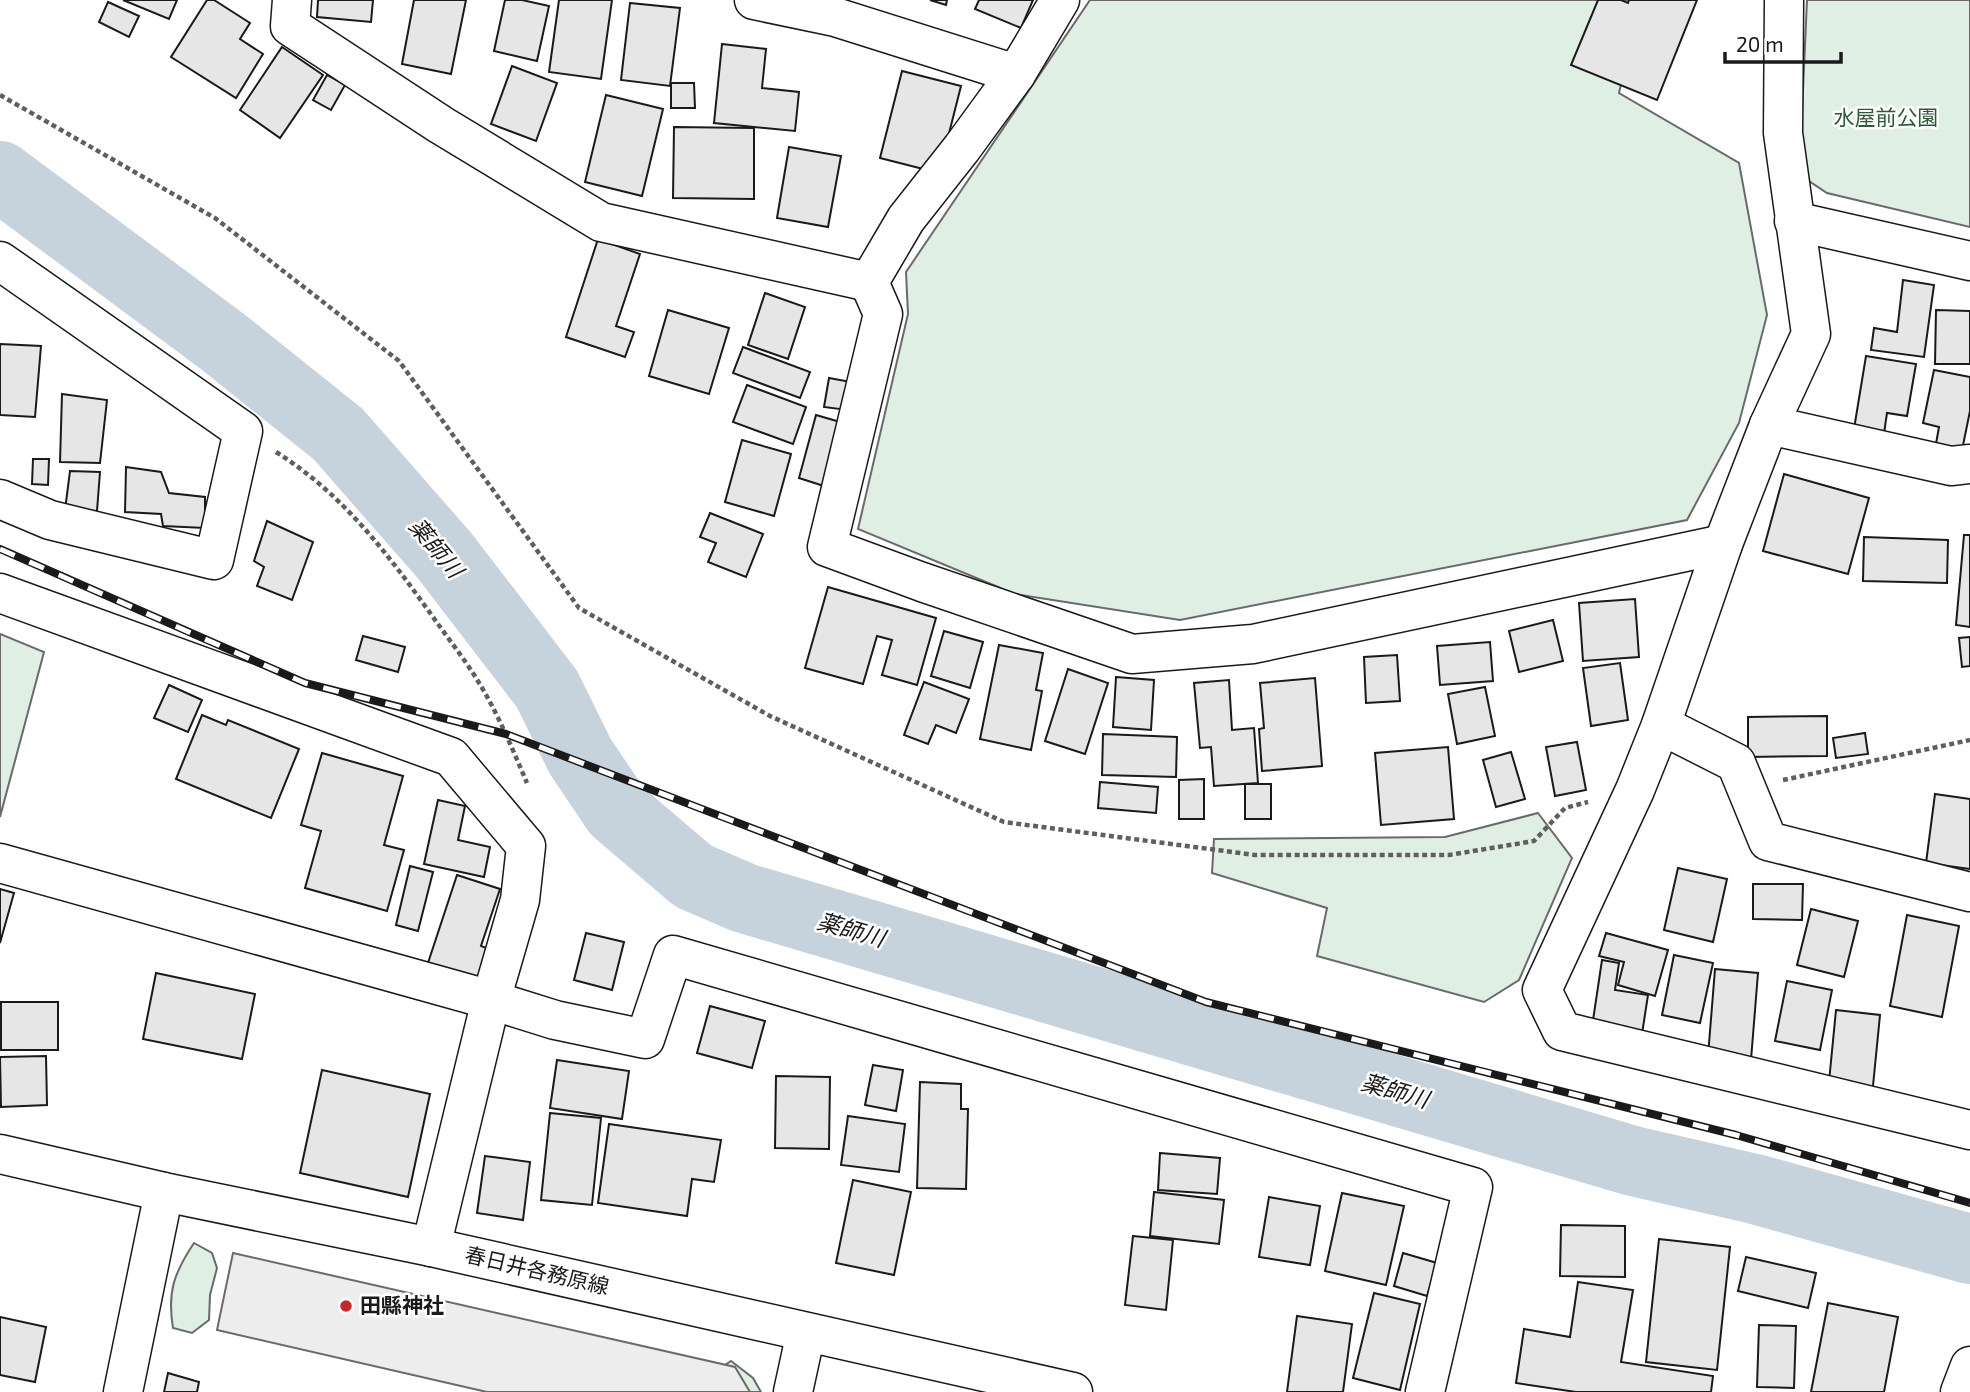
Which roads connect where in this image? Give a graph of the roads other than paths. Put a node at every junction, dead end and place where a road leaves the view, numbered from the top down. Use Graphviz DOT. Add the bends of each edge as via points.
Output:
graph roads {
  1 [pos="292,0"];
  2 [pos="754,0"];
  3 [pos="1060,0"];
  4 [pos="1784,0"];
  5 [pos="838,9"];
  6 [pos="1016,74"];
  7 [pos="1794,220"];
  8 [pos="0,261"];
  9 [pos="1970,261"];
  10 [pos="869,282"];
  11 [pos="1769,425"];
  12 [pos="1970,464"];
  13 [pos="0,499"];
  14 [pos="1723,544"];
  15 [pos="0,593"];
  16 [pos="1661,725"];
  17 [pos="0,863"];
  18 [pos="1970,892"];
  19 [pos="491,1000"];
  20 [pos="1970,1130"];
  21 [pos="0,1154"];
  22 [pos="164,1192"];
  23 [pos="431,1247"];
  24 [pos="806,1332"];
  25 [pos="1970,1366"];
  26 [pos="123,1392"];
  27 [pos="793,1392"];
  28 [pos="1073,1392"];
  29 [pos="1425,1392"];
  30 [pos="1960,1392"];
  1 -- 10 [label="street" via="290,26 601,222"];
  2 -- 5 [label="street"];
  3 -- 6 [label="street"];
  4 -- 7 [label="street" via="1783,133"];
  5 -- 6 [label="street"];
  6 -- 10 [label="street" via="906,219"];
  7 -- 9 [label="street"];
  7 -- 11 [label="street" via="1811,334"];
  8 -- 13 [label="street" via="243,431 214,560 50,520"];
  10 -- 14 [label="street" via="883,314 827,547 1132,654 1253,643"];
  11 -- 12 [label="street" via="1951,466"];
  11 -- 14 [label="street"];
  14 -- 16 [label="street"];
  15 -- 19 [label="street" via="451,757 526,846 520,900"];
  16 -- 18 [label="street" via="1736,763 1768,841"];
  16 -- 20 [label="street" via="1542,990 1562,1031"];
  17 -- 19 [label="street"];
  19 -- 23 [label="street"];
  19 -- 29 [label="street" via="555,1020 645,1039 673,955 1474,1187"];
  21 -- 22 [label="street, 春日井各務原線"];
  22 -- 23 [label="street, 春日井各務原線"];
  22 -- 26 [label="street"];
  23 -- 24 [label="street, 春日井各務原線"];
  24 -- 27 [label="street"];
  24 -- 28 [label="street, 春日井各務原線"];
  25 -- 30 [label="street"];
}
